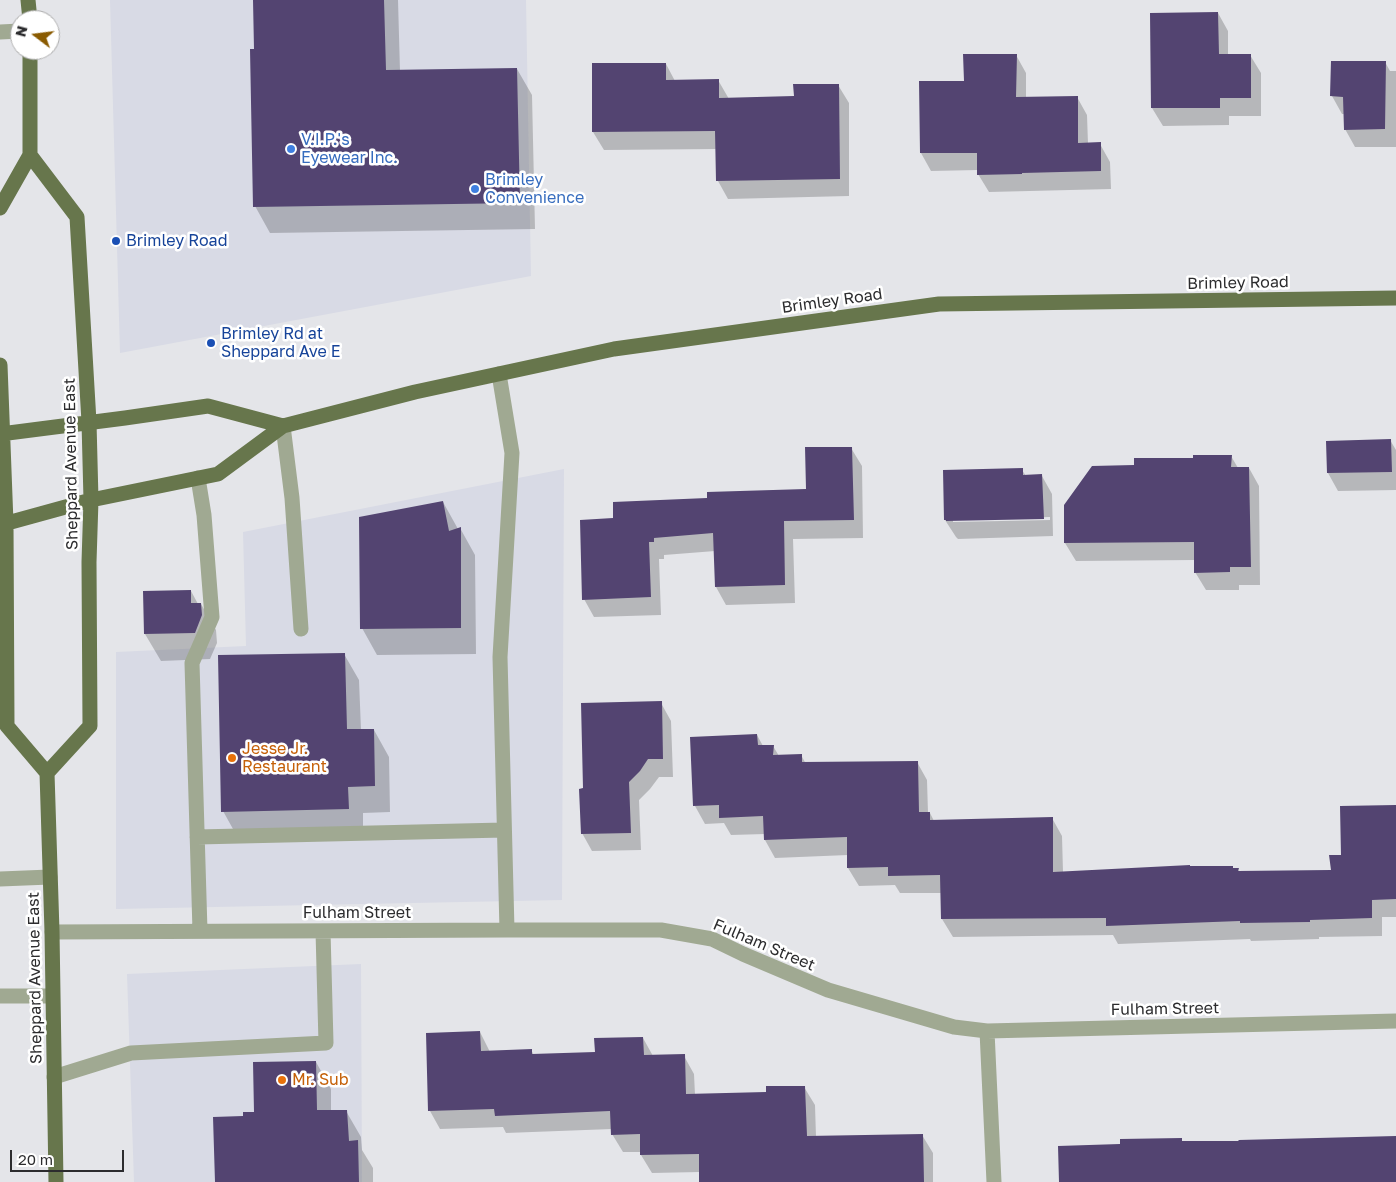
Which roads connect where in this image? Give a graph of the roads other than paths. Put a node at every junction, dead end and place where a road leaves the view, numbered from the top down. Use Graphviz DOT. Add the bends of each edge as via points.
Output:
graph roads {
  1 [pos="30,60"];
  2 [pos="30,155"];
  3 [pos="0,208"];
  4 [pos="1396,298"];
  5 [pos="0,365"];
  6 [pos="499,374"];
  7 [pos="89,422"];
  8 [pos="283,426"];
  9 [pos="2,433"];
  10 [pos="198,478"];
  11 [pos="91,500"];
  12 [pos="3,524"];
  13 [pos="300,629"];
  14 [pos="47,773"];
  15 [pos="504,830"];
  16 [pos="197,837"];
  17 [pos="50,877"];
  18 [pos="0,879"];
  19 [pos="506,930"];
  20 [pos="200,931"];
  21 [pos="323,931"];
  22 [pos="52,932"];
  23 [pos="0,996"];
  24 [pos="52,996"];
  25 [pos="1396,1021"];
  26 [pos="987,1031"];
  27 [pos="54,1077"];
  28 [pos="56,1182"];
  29 [pos="994,1182"];
  1 -- 2 [label="main road"];
  2 -- 3 [label="main road"];
  2 -- 7 [label="main road, Sheppard Avenue East" via="77,217"];
  4 -- 6 [label="main road, Brimley Road" via="939,304 614,349"];
  5 -- 9 [label="main road"];
  6 -- 8 [label="main road, Brimley Road"];
  6 -- 15 [label="street" via="512,452 500,657"];
  7 -- 8 [label="main road, Brimley Road" via="208,406"];
  7 -- 9 [label="main road, Brimley Road"];
  7 -- 11 [label="main road, Sheppard Avenue East"];
  8 -- 10 [label="main road, Brimley Road" via="218,474"];
  8 -- 13 [label="street" via="292,498"];
  9 -- 12 [label="main road"];
  10 -- 11 [label="main road, Brimley Road"];
  10 -- 16 [label="street" via="212,617 192,663"];
  11 -- 12 [label="main road, Brimley Road"];
  11 -- 14 [label="main road, Sheppard Avenue East" via="90,726"];
  12 -- 14 [label="main road" via="7,726"];
  14 -- 17 [label="main road, Sheppard Avenue East"];
  15 -- 16 [label="street"];
  15 -- 19 [label="street"];
  16 -- 20 [label="street"];
  17 -- 18 [label="street"];
  17 -- 22 [label="main road, Sheppard Avenue East"];
  19 -- 21 [label="street, Fulham Street"];
  19 -- 26 [label="street, Fulham Street" via="661,930 712,939 828,990 954,1027"];
  20 -- 21 [label="street, Fulham Street"];
  20 -- 22 [label="street, Fulham Street"];
  21 -- 27 [label="street" via="326,1043 131,1053"];
  22 -- 24 [label="main road, Sheppard Avenue East"];
  23 -- 24 [label="street"];
  24 -- 27 [label="main road, Sheppard Avenue East"];
  25 -- 26 [label="street, Fulham Street"];
  26 -- 29 [label="street"];
  27 -- 28 [label="main road, Sheppard Avenue East"];
}
